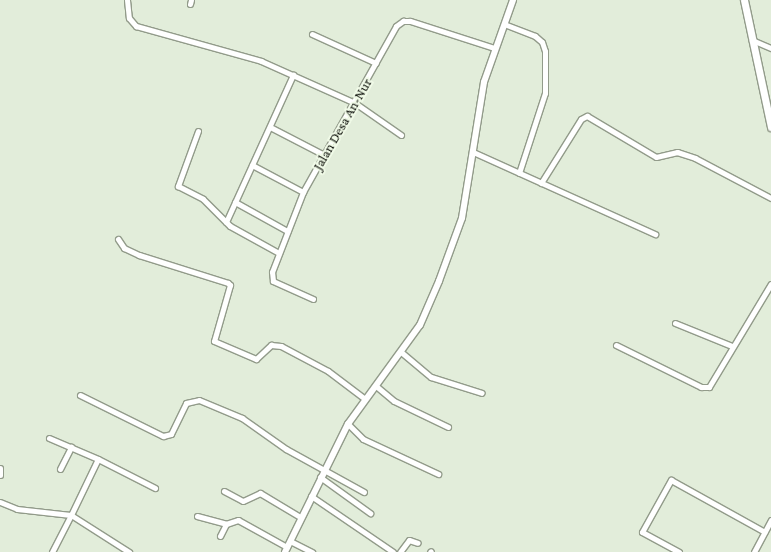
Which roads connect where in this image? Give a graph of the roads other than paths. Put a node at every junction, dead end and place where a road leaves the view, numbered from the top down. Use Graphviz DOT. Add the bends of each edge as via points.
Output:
graph roads {
  1 [pos="127,0"];
  2 [pos="511,0"];
  3 [pos="744,0"];
  4 [pos="504,24"];
  5 [pos="312,34"];
  6 [pos="752,40"];
  7 [pos="494,48"];
  8 [pos="771,48"];
  9 [pos="376,63"];
  10 [pos="294,75"];
  11 [pos="355,103"];
  12 [pos="270,127"];
  13 [pos="771,127"];
  14 [pos="198,131"];
  15 [pos="401,136"];
  16 [pos="473,152"];
  17 [pos="324,155"];
  18 [pos="252,165"];
  19 [pos="519,173"];
  20 [pos="541,183"];
  21 [pos="303,192"];
  22 [pos="771,198"];
  23 [pos="235,202"];
  24 [pos="226,222"];
  25 [pos="287,231"];
  26 [pos="655,234"];
  27 [pos="118,239"];
  28 [pos="279,253"];
  29 [pos="771,284"];
  30 [pos="313,299"];
  31 [pos="675,323"];
  32 [pos="616,345"];
  33 [pos="732,346"];
  34 [pos="401,352"];
  35 [pos="376,386"];
  36 [pos="482,393"];
  37 [pos="80,395"];
  38 [pos="365,400"];
  39 [pos="348,424"];
  40 [pos="448,427"];
  41 [pos="49,438"];
  42 [pos="71,447"];
  43 [pos="98,459"];
  44 [pos="324,467"];
  45 [pos="0,468"];
  46 [pos="60,469"];
  47 [pos="0,474"];
  48 [pos="438,474"];
  49 [pos="320,477"];
  50 [pos="155,488"];
  51 [pos="224,491"];
  52 [pos="364,492"];
  53 [pos="310,496"];
  54 [pos="0,502"];
  55 [pos="370,513"];
  56 [pos="71,515"];
  57 [pos="197,516"];
  58 [pos="300,517"];
  59 [pos="771,520"];
  60 [pos="226,524"];
  61 [pos="764,532"];
  62 [pos="220,536"];
  63 [pos="418,543"];
  64 [pos="287,547"];
  65 [pos="52,552"];
  66 [pos="129,552"];
  67 [pos="312,552"];
  68 [pos="393,552"];
  69 [pos="400,552"];
  70 [pos="679,552"];
  71 [pos="754,552"];
  1 -- 10 [label="street" via="129,18 136,26 230,50"];
  2 -- 4 [label="street"];
  3 -- 6 [label="main road"];
  4 -- 7 [label="street"];
  4 -- 19 [label="street" via="535,36 545,51 545,93"];
  5 -- 9 [label="street"];
  6 -- 8 [label="street"];
  6 -- 13 [label="main road"];
  7 -- 9 [label="street, Jalan Desa An-Nur" via="403,21 396,26"];
  7 -- 16 [label="street" via="479,107"];
  9 -- 11 [label="street, Jalan Desa An-Nur"];
  10 -- 11 [label="street"];
  10 -- 12 [label="street"];
  11 -- 15 [label="street"];
  11 -- 17 [label="street, Jalan Desa An-Nur"];
  12 -- 17 [label="street"];
  12 -- 18 [label="street"];
  14 -- 24 [label="street" via="177,185 203,199"];
  16 -- 19 [label="street"];
  16 -- 34 [label="street" via="462,218 448,258 420,325"];
  17 -- 21 [label="street, Jalan Desa An-Nur"];
  18 -- 21 [label="street"];
  18 -- 23 [label="street"];
  19 -- 20 [label="street"];
  20 -- 22 [label="street" via="581,119 588,116 656,158 677,152 695,158"];
  20 -- 26 [label="street"];
  21 -- 25 [label="street, Jalan Desa An-Nur"];
  23 -- 24 [label="street"];
  23 -- 25 [label="street"];
  24 -- 28 [label="street"];
  25 -- 28 [label="street, Jalan Desa An-Nur"];
  27 -- 38 [label="street" via="124,248 139,255 230,285 214,341 256,359 271,345 282,346 328,371"];
  28 -- 30 [label="street, Jalan Desa An-Nur" via="271,276 273,281"];
  29 -- 33 [label="street"];
  31 -- 33 [label="street"];
  32 -- 33 [label="street" via="707,388 714,384"];
  34 -- 35 [label="street"];
  34 -- 36 [label="street" via="432,377"];
  35 -- 38 [label="street"];
  35 -- 40 [label="street" via="394,401"];
  37 -- 44 [label="street" via="163,436 171,434 186,403 199,400 242,418 286,449"];
  38 -- 39 [label="street"];
  39 -- 44 [label="street"];
  39 -- 48 [label="street" via="363,440"];
  41 -- 42 [label="street"];
  42 -- 43 [label="street"];
  42 -- 46 [label="street"];
  43 -- 50 [label="street"];
  43 -- 56 [label="street"];
  44 -- 49 [label="street"];
  44 -- 52 [label="street"];
  45 -- 47 [label="street"];
  49 -- 53 [label="street"];
  49 -- 55 [label="street"];
  51 -- 58 [label="street" via="243,501 260,494"];
  53 -- 58 [label="street"];
  53 -- 68 [label="street"];
  54 -- 56 [label="street" via="17,509"];
  56 -- 65 [label="street"];
  56 -- 66 [label="street"];
  57 -- 60 [label="street"];
  58 -- 64 [label="street"];
  59 -- 61 [label="street"];
  60 -- 62 [label="street"];
  60 -- 64 [label="street" via="238,520"];
  61 -- 70 [label="street" via="671,480 642,532"];
  61 -- 71 [label="street"];
  63 -- 69 [label="street" via="409,540"];
  64 -- 67 [label="street"];
}
